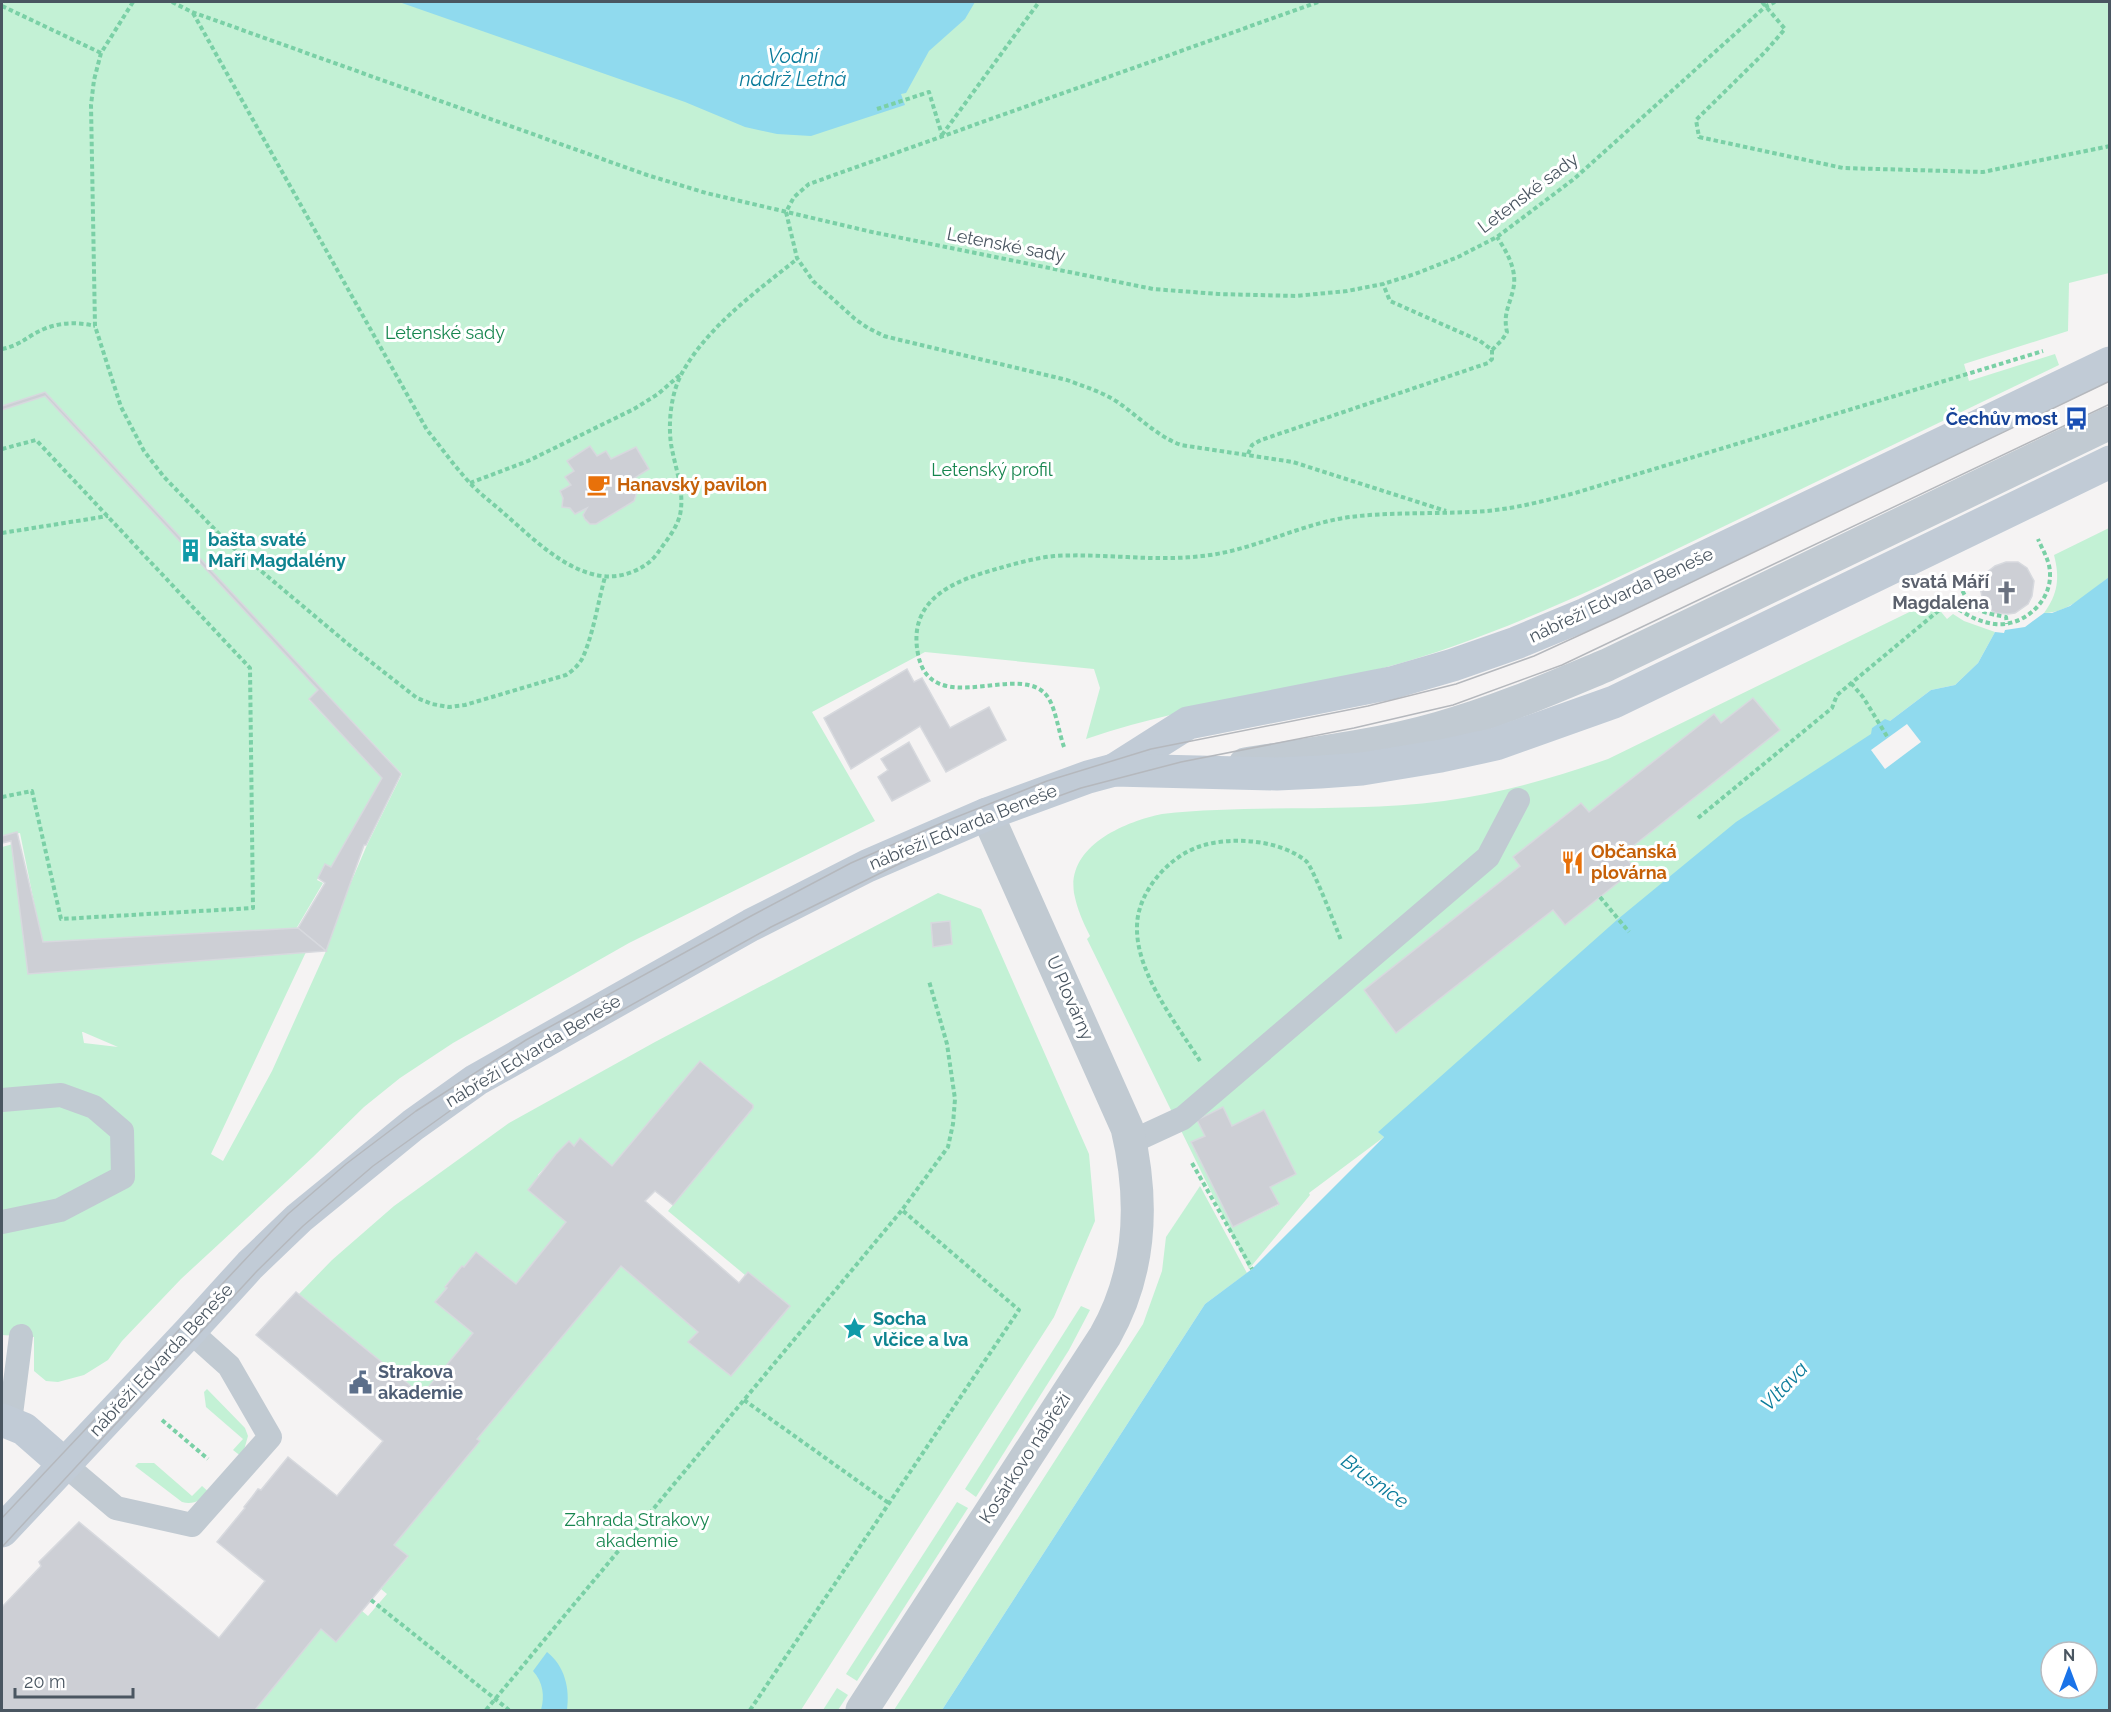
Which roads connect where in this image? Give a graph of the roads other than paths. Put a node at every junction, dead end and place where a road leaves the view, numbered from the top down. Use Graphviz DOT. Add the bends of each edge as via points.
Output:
graph roads {
  1 [pos="2109,363"];
  2 [pos="2109,423"];
  3 [pos="2109,462"];
  4 [pos="1114,770"];
  5 [pos="1199,772"];
  6 [pos="1518,800"];
  7 [pos="987,814"];
  8 [pos="2,1100"];
  9 [pos="1131,1142"];
  10 [pos="1137,1187"];
  11 [pos="2,1222"];
  12 [pos="190,1331"];
  13 [pos="21,1336"];
  14 [pos="6,1421"];
  15 [pos="64,1464"];
  16 [pos="2,1531"];
  17 [pos="862,1710"];
  1 -- 4 [label="main road, nábřeží Edvarda Beneše" via="1586,614 1516,643 1391,683 1188,723"];
  2 -- 5 [label="street" via="1607,665 1508,705 1397,738"];
  3 -- 5 [label="main road, nábřeží Edvarda Beneše" via="1614,702 1543,728 1496,744 1362,768 1277,774"];
  4 -- 5 [label="main road, nábřeží Edvarda Beneše"];
  4 -- 7 [label="main road, nábřeží Edvarda Beneše"];
  6 -- 9 [label="lane" via="1488,857 1183,1118"];
  7 -- 9 [label="street, U Plovárny"];
  7 -- 12 [label="main road, nábřeží Edvarda Beneše" via="867,866 751,925 476,1080 299,1218"];
  8 -- 11 [label="lane" via="61,1095 94,1107 122,1131 123,1177 60,1210"];
  9 -- 10 [label="street, U Plovárny"];
  10 -- 17 [label="street, Kosárkovo nábřeží" via="1138,1227 1132,1266 1122,1302 1105,1336"];
  12 -- 15 [label="main road, nábřeží Edvarda Beneše"];
  12 -- 15 [label="lane" via="229,1366 270,1437 192,1525 116,1508"];
  13 -- 14 [label="lane"];
  14 -- 15 [label="main road" via="24,1429"];
  15 -- 16 [label="main road, nábřeží Edvarda Beneše"];
}
